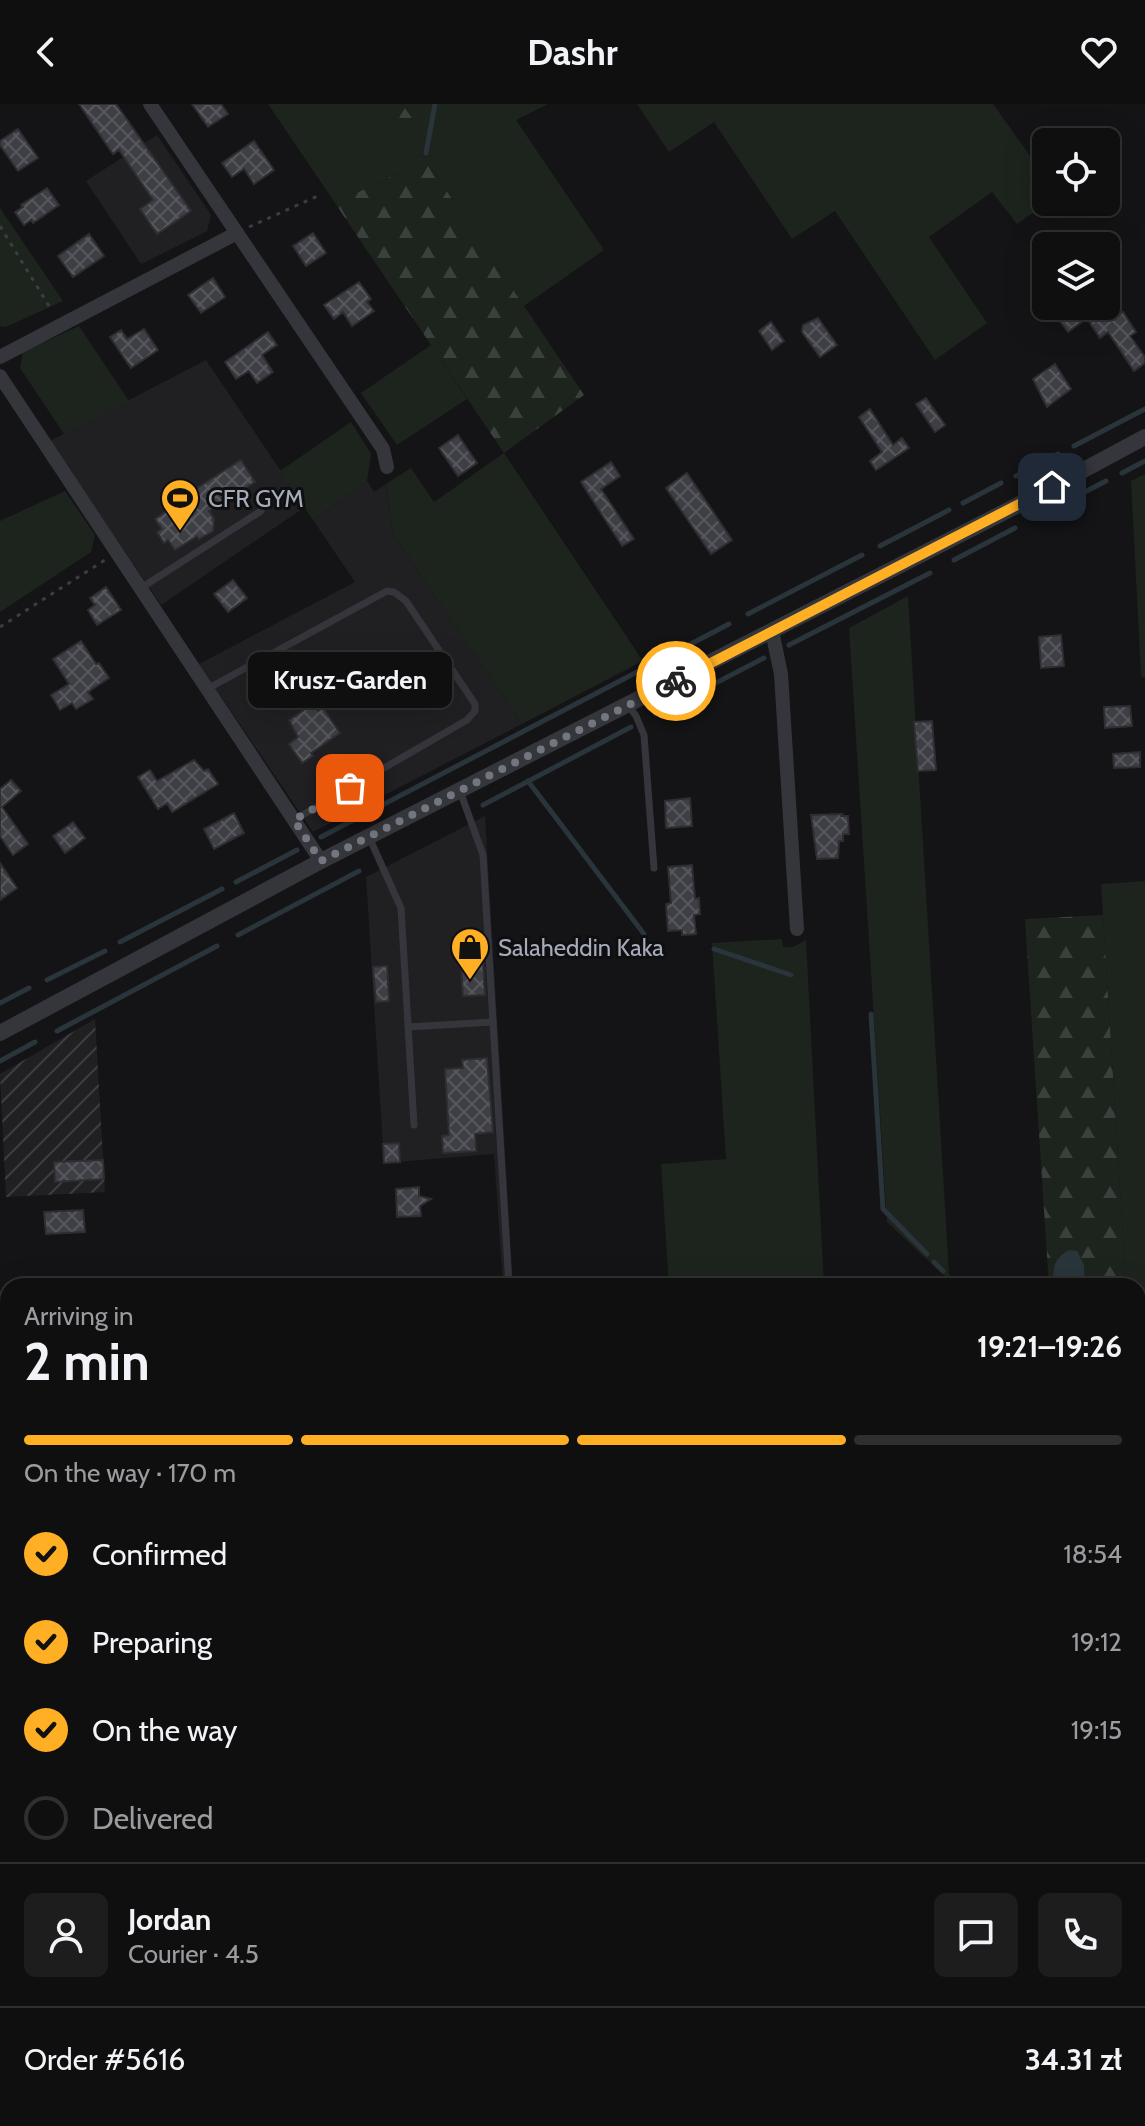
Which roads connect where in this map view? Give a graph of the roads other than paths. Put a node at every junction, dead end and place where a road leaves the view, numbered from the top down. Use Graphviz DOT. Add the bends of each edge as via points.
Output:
graph roads {
  1 [pos="150,104"];
  2 [pos="237,233"];
  3 [pos="0,357"];
  4 [pos="0,376"];
  5 [pos="1145,437"];
  6 [pos="387,467"];
  7 [pos="261,511"];
  8 [pos="140,588"];
  9 [pos="772,631"];
  10 [pos="207,689"];
  11 [pos="628,705"];
  12 [pos="460,791"];
  13 [pos="294,820"];
  14 [pos="369,837"];
  15 [pos="321,861"];
  16 [pos="654,868"];
  17 [pos="797,929"];
  18 [pos="493,1022"];
  19 [pos="408,1027"];
  20 [pos="0,1033"];
  21 [pos="414,1125"];
  22 [pos="509,1278"];
  1 -- 2 [label="street"];
  2 -- 3 [label="street"];
  2 -- 6 [label="street" via="383,449"];
  4 -- 8 [label="street"];
  5 -- 9 [label="street"];
  7 -- 8 [label="lane"];
  8 -- 10 [label="street"];
  9 -- 11 [label="street"];
  9 -- 17 [label="street" via="781,674"];
  10 -- 13 [label="street"];
  10 -- 13 [label="lane" via="387,591 406,601 475,704 467,720"];
  11 -- 12 [label="street"];
  11 -- 16 [label="lane" via="644,735"];
  12 -- 14 [label="street"];
  12 -- 18 [label="lane" via="483,855"];
  13 -- 15 [label="street"];
  14 -- 15 [label="street"];
  14 -- 19 [label="lane" via="401,908"];
  15 -- 20 [label="street"];
  18 -- 19 [label="lane"];
  18 -- 22 [label="lane"];
  19 -- 21 [label="lane"];
}
